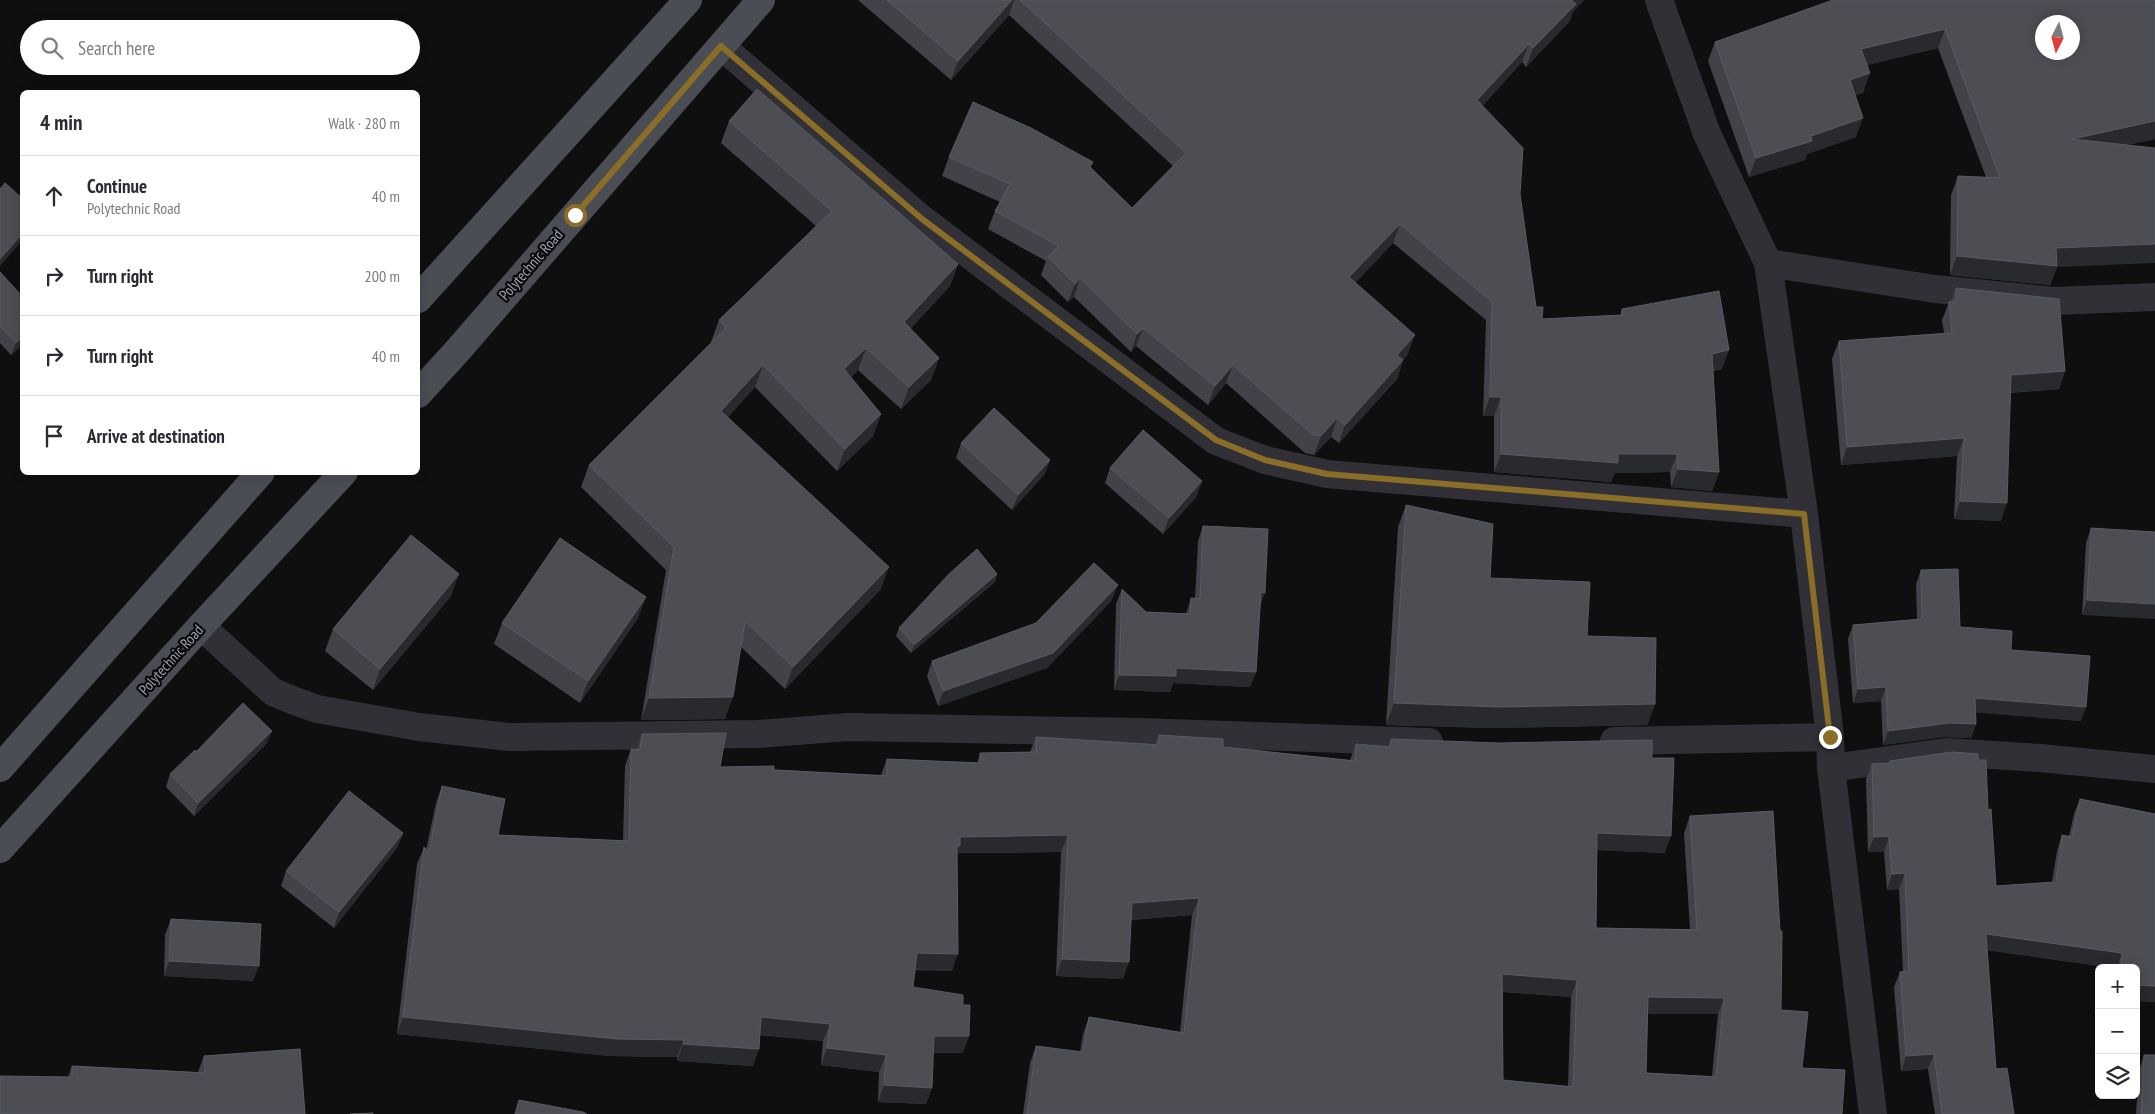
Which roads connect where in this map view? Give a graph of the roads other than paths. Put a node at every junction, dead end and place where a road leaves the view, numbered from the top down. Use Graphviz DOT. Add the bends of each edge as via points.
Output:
graph roads {
  1 [pos="688,0"];
  2 [pos="760,0"];
  3 [pos="1659,0"];
  4 [pos="721,46"];
  5 [pos="1768,263"];
  6 [pos="2155,296"];
  7 [pos="420,297"];
  8 [pos="420,392"];
  9 [pos="258,475"];
  10 [pos="341,475"];
  11 [pos="1804,514"];
  12 [pos="201,626"];
  13 [pos="1830,737"];
  14 [pos="1591,742"];
  15 [pos="1453,743"];
  16 [pos="0,768"];
  17 [pos="1831,768"];
  18 [pos="2155,769"];
  19 [pos="0,849"];
  20 [pos="1873,1114"];
  1 -- 7 [label="main road"];
  2 -- 4 [label="main road, Polytechnic Road"];
  3 -- 5 [label="street" via="1707,134"];
  4 -- 8 [label="main road, Polytechnic Road"];
  4 -- 11 [label="street" via="922,219 1216,440 1265,460 1327,474"];
  5 -- 6 [label="street" via="1935,289 2055,301"];
  5 -- 11 [label="street"];
  9 -- 16 [label="main road"];
  10 -- 12 [label="main road, Polytechnic Road"];
  11 -- 13 [label="street"];
  12 -- 15 [label="street" via="273,692 292,700 317,708 419,727 510,738 758,734 848,727 1139,732"];
  12 -- 19 [label="main road, Polytechnic Road"];
  13 -- 14 [label="street"];
  13 -- 17 [label="street"];
  17 -- 18 [label="street" via="1946,752"];
  17 -- 20 [label="street"];
}
